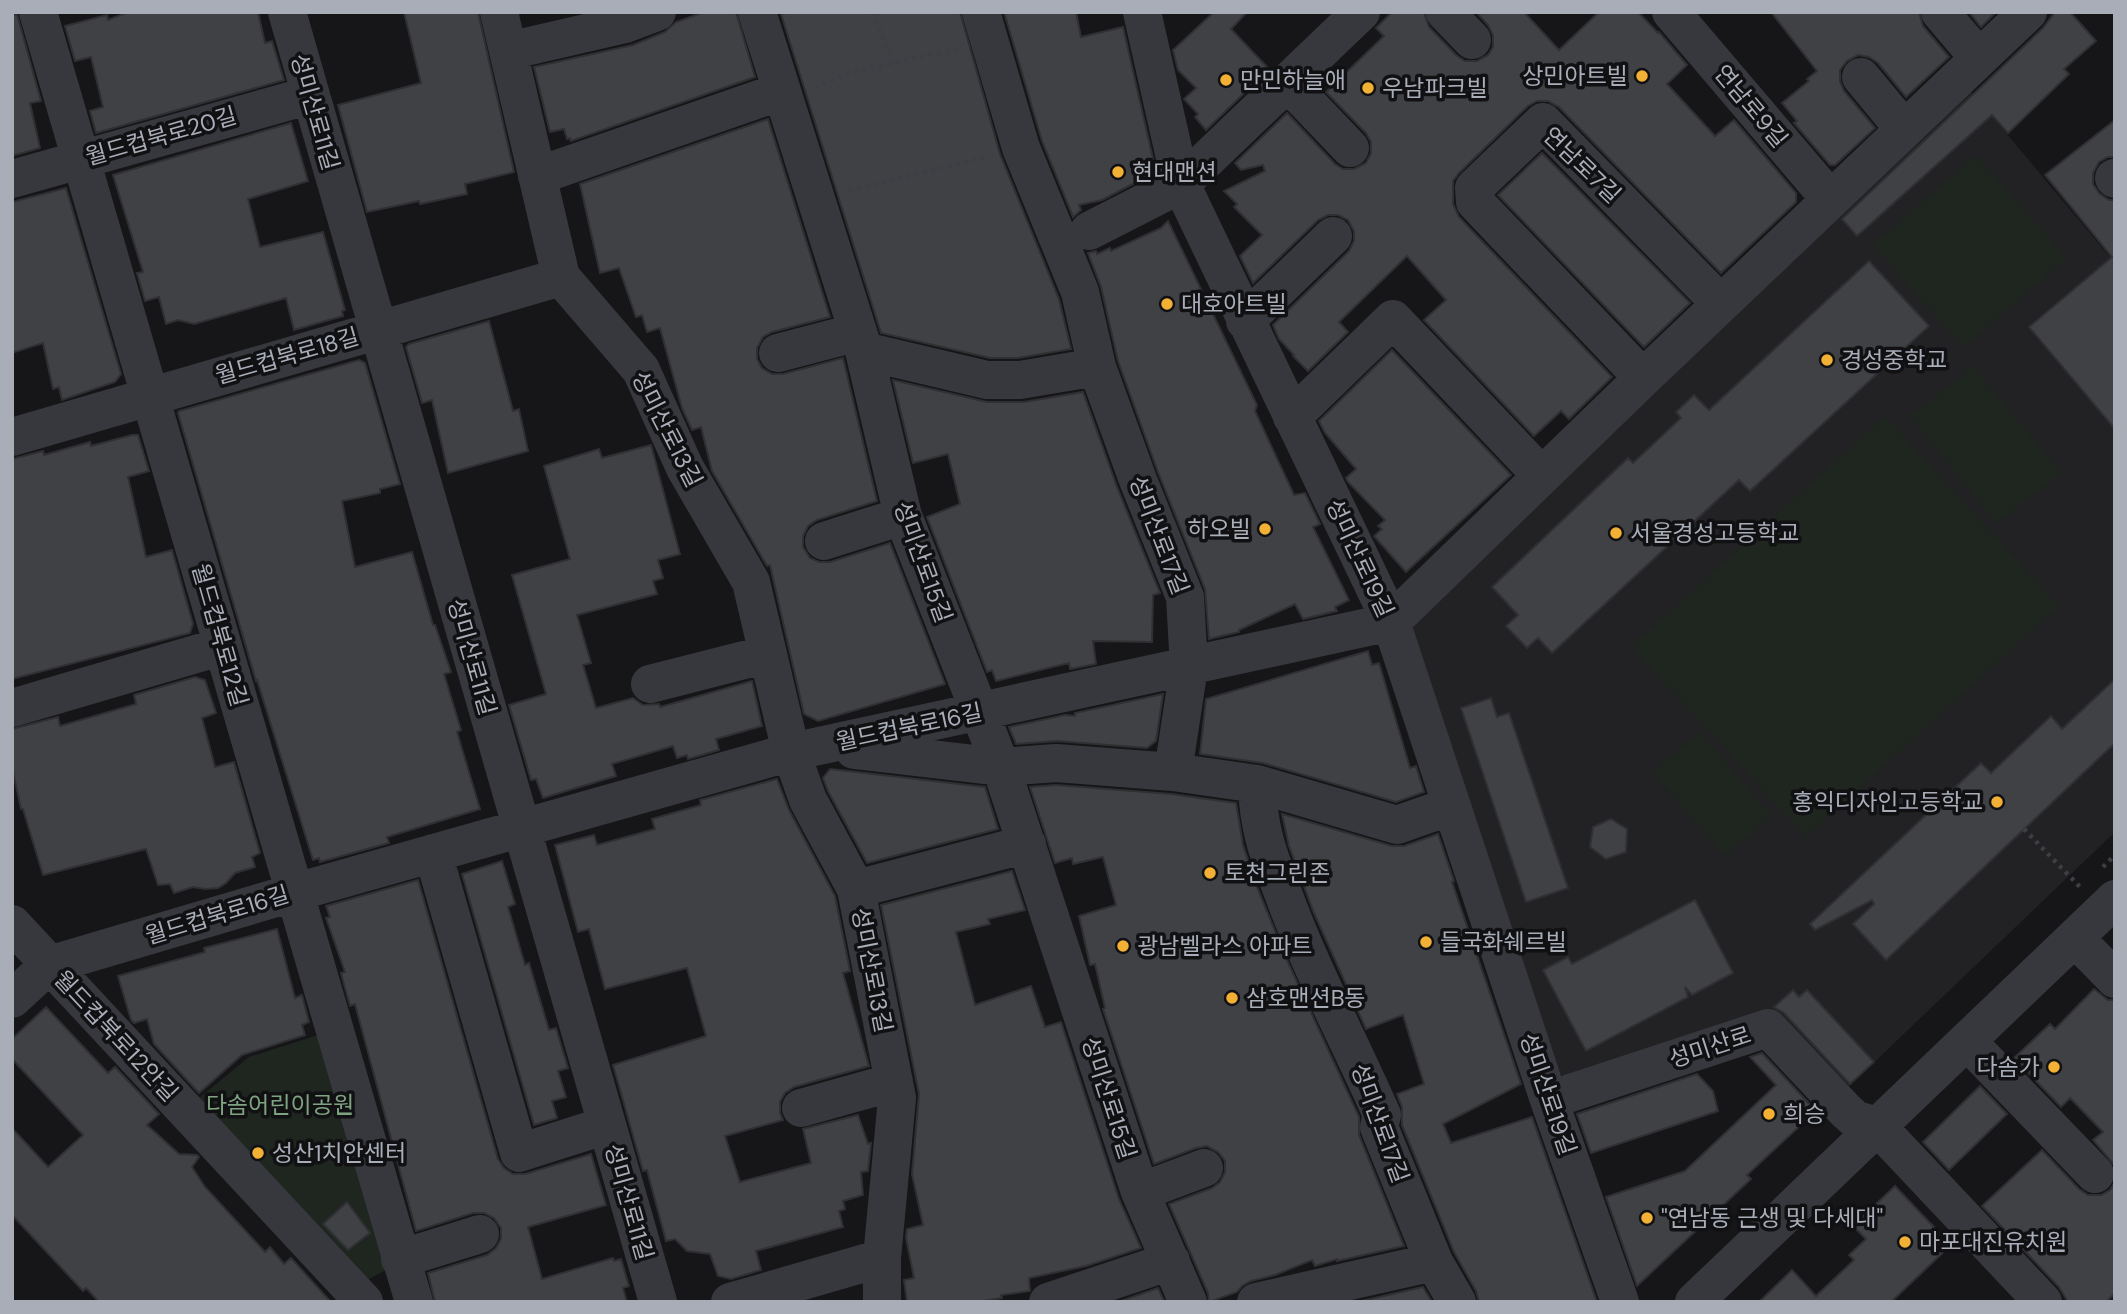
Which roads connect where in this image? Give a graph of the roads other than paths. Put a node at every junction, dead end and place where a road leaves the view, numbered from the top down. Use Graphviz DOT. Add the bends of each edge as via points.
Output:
graph roads {
  1 [pos="38,12"];
  2 [pos="287,12"];
  3 [pos="499,12"];
  4 [pos="657,12"];
  5 [pos="757,12"];
  6 [pos="1142,12"];
  7 [pos="1361,12"];
  8 [pos="1445,12"];
  9 [pos="1671,12"];
  10 [pos="1940,12"];
  11 [pos="2028,12"];
  12 [pos="985,27"];
  13 [pos="1472,40"];
  14 [pos="508,51"];
  15 [pos="1979,58"];
  16 [pos="1861,77"];
  17 [pos="1288,83"];
  18 [pos="311,94"];
  19 [pos="784,96"];
  20 [pos="1904,129"];
  21 [pos="1350,148"];
  22 [pos="80,159"];
  23 [pos="537,176"];
  24 [pos="12,179"];
  25 [pos="1181,184"];
  26 [pos="1830,199"];
  27 [pos="1089,231"];
  28 [pos="1333,236"];
  29 [pos="561,277"];
  30 [pos="1721,304"];
  31 [pos="1245,321"];
  32 [pos="376,330"];
  33 [pos="861,341"];
  34 [pos="778,353"];
  35 [pos="1097,367"];
  36 [pos="1643,378"];
  37 [pos="151,396"];
  38 [pos="1293,417"];
  39 [pos="12,437"];
  40 [pos="1542,476"];
  41 [pos="903,516"];
  42 [pos="824,541"];
  43 [pos="1391,622"];
  44 [pos="223,646"];
  45 [pos="768,654"];
  46 [pos="1189,667"];
  47 [pos="650,684"];
  48 [pos="12,708"];
  49 [pos="979,712"];
  50 [pos="806,749"];
  51 [pos="1002,767"];
  52 [pos="1173,772"];
  53 [pos="1257,784"];
  54 [pos="1451,806"];
  55 [pos="522,828"];
  56 [pos="1027,844"];
  57 [pos="433,853"];
  58 [pos="856,889"];
  59 [pos="296,892"];
  60 [pos="2108,905"];
  61 [pos="12,924"];
  62 [pos="2075,938"];
  63 [pos="49,965"];
  64 [pos="2115,979"];
  65 [pos="12,999"];
  66 [pos="1968,1041"];
  67 [pos="894,1082"];
  68 [pos="1549,1100"];
  69 [pos="802,1108"];
  70 [pos="607,1125"];
  71 [pos="1878,1127"];
  72 [pos="1204,1168"];
  73 [pos="2095,1174"];
  74 [pos="1140,1192"];
  75 [pos="480,1234"];
  76 [pos="882,1258"];
  77 [pos="400,1259"];
  78 [pos="1171,1261"];
  79 [pos="1434,1262"];
  80 [pos="364,1302"];
  81 [pos="414,1302"];
  82 [pos="657,1302"];
  83 [pos="730,1302"];
  84 [pos="882,1302"];
  85 [pos="1048,1302"];
  86 [pos="1188,1302"];
  87 [pos="1256,1302"];
  88 [pos="1457,1302"];
  89 [pos="1620,1302"];
  90 [pos="1695,1302"];
  91 [pos="2043,1302"];
  1 -- 22 [label="street, 월드컵북로12길"];
  2 -- 18 [label="street, 성미산로11길"];
  3 -- 14 [label="street, 성미산로13길"];
  4 -- 14 [label="street" via="625,24"];
  5 -- 19 [label="street, 성미산로15길"];
  6 -- 25 [label="street, 성미산로19길"];
  7 -- 17 [label="street"];
  8 -- 13 [label="street"];
  9 -- 26 [label="street, 연남로9길"];
  10 -- 15 [label="street"];
  11 -- 15 [label="street"];
  12 -- 35 [label="street, 성미산로17길" via="1021,148 1080,292"];
  14 -- 23 [label="street, 성미산로13길"];
  15 -- 20 [label="street"];
  16 -- 20 [label="street"];
  17 -- 21 [label="street"];
  17 -- 25 [label="street"];
  18 -- 22 [label="street, 월드컵북로20길"];
  18 -- 32 [label="street, 성미산로11길"];
  19 -- 23 [label="street"];
  19 -- 33 [label="street, 성미산로15길"];
  20 -- 26 [label="street"];
  22 -- 24 [label="street, 월드컵북로20길"];
  22 -- 37 [label="street, 월드컵북로12길"];
  23 -- 29 [label="street, 성미산로13길"];
  25 -- 27 [label="street"];
  25 -- 31 [label="street, 성미산로19길"];
  26 -- 30 [label="street"];
  28 -- 31 [label="street"];
  29 -- 32 [label="street, 월드컵북로18길"];
  29 -- 45 [label="street, 성미산로13길" via="641,370 685,468 751,582"];
  30 -- 36 [label="street"];
  30 -- 36 [label="street, 연남로7길" via="1543,122 1474,188 1475,202"];
  31 -- 38 [label="street, 성미산로19길"];
  32 -- 37 [label="street, 월드컵북로18길"];
  32 -- 55 [label="street, 성미산로11길"];
  33 -- 34 [label="street"];
  33 -- 35 [label="street" via="987,380 1020,380"];
  33 -- 41 [label="street, 성미산로15길"];
  35 -- 46 [label="street, 성미산로17길" via="1185,597"];
  36 -- 40 [label="street"];
  37 -- 39 [label="street, 월드컵북로18길"];
  37 -- 44 [label="street, 월드컵북로12길"];
  38 -- 40 [label="street" via="1393,319"];
  38 -- 43 [label="street, 성미산로19길"];
  40 -- 43 [label="street"];
  41 -- 42 [label="street"];
  41 -- 49 [label="street, 성미산로15길"];
  43 -- 46 [label="street, 월드컵북로16길"];
  43 -- 54 [label="street, 성미산로19길"];
  44 -- 48 [label="street"];
  44 -- 59 [label="street, 월드컵북로12길"];
  45 -- 47 [label="street"];
  45 -- 50 [label="street, 성미산로13길"];
  46 -- 49 [label="street, 월드컵북로16길"];
  46 -- 52 [label="street, 성미산로17길"];
  49 -- 50 [label="street, 월드컵북로16길"];
  49 -- 51 [label="street, 성미산로15길"];
  50 -- 51 [label="street"];
  50 -- 55 [label="street, 월드컵북로16길"];
  50 -- 58 [label="street, 성미산로13길" via="808,800"];
  51 -- 52 [label="street" via="1056,763"];
  51 -- 56 [label="street, 성미산로15길"];
  52 -- 53 [label="street"];
  53 -- 54 [label="street" via="1397,825"];
  53 -- 79 [label="street, 성미산로17길" via="1262,837 1301,943 1382,1115 1379,1127"];
  54 -- 68 [label="street, 성미산로19길"];
  55 -- 57 [label="street, 월드컵북로16길"];
  55 -- 70 [label="street, 성미산로11길"];
  56 -- 58 [label="street"];
  56 -- 74 [label="street, 성미산로15길"];
  57 -- 59 [label="street, 월드컵북로16길"];
  57 -- 70 [label="street" via="519,1153"];
  58 -- 67 [label="street, 성미산로13길"];
  59 -- 63 [label="street, 월드컵북로16길"];
  59 -- 77 [label="street, 월드컵북로12길"];
  60 -- 62 [label="street"];
  61 -- 63 [label="street, 월드컵북로12안길"];
  62 -- 64 [label="street"];
  62 -- 66 [label="street"];
  63 -- 65 [label="street, 월드컵북로16길"];
  63 -- 80 [label="street, 월드컵북로12안길"];
  66 -- 71 [label="street"];
  66 -- 73 [label="street"];
  67 -- 69 [label="street"];
  67 -- 76 [label="street, 성미산로13길" via="897,1098"];
  68 -- 71 [label="street, 성미산로" via="1768,1028 1846,1111"];
  68 -- 89 [label="street, 성미산로19길"];
  70 -- 82 [label="street, 성미산로11길"];
  71 -- 90 [label="street"];
  71 -- 91 [label="street"];
  72 -- 74 [label="street"];
  74 -- 78 [label="street, 성미산로15길"];
  75 -- 77 [label="street"];
  76 -- 83 [label="street"];
  76 -- 84 [label="street, 성미산로13길"];
  77 -- 81 [label="street, 월드컵북로12길"];
  78 -- 85 [label="street"];
  78 -- 86 [label="street, 성미산로15길"];
  79 -- 87 [label="street"];
  79 -- 88 [label="street, 성미산로17길"];
}
